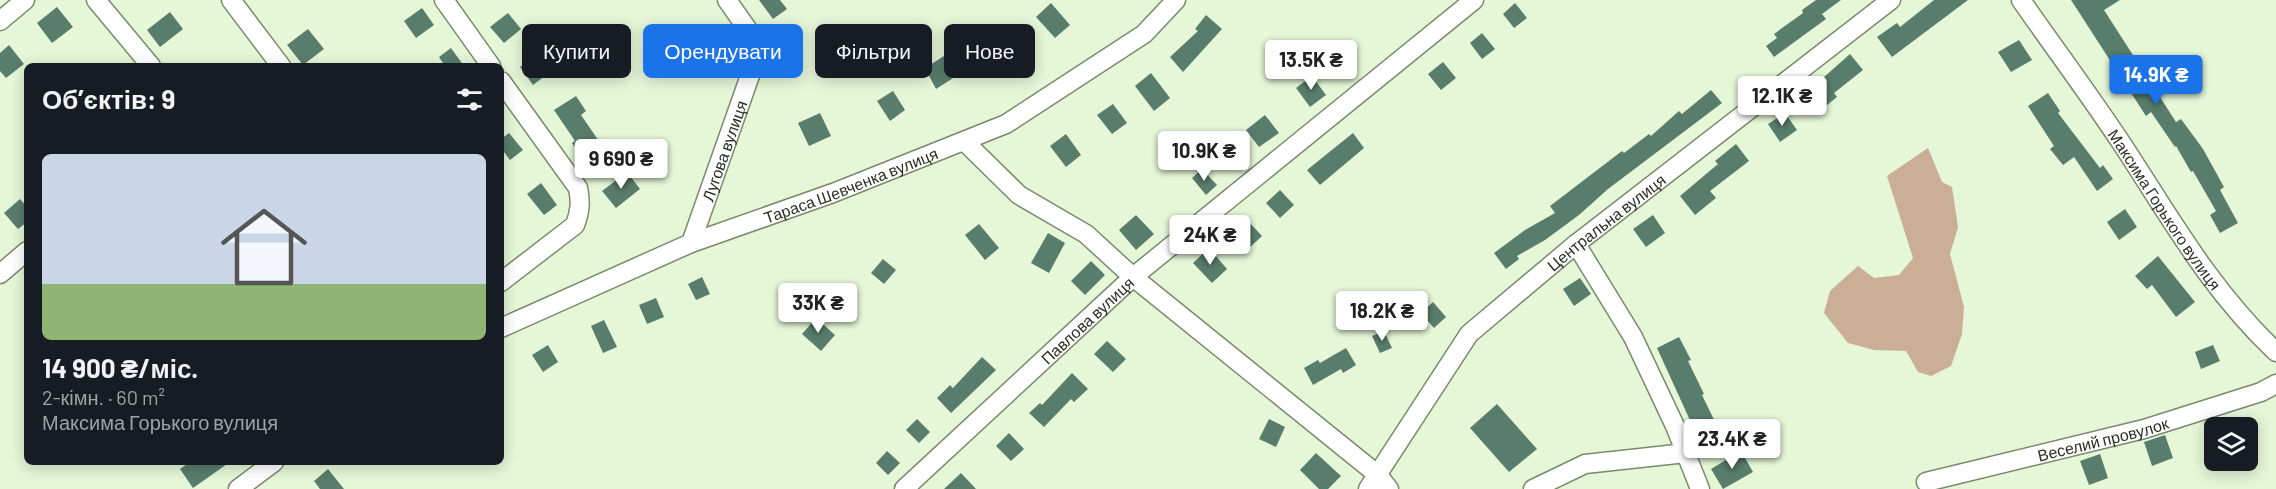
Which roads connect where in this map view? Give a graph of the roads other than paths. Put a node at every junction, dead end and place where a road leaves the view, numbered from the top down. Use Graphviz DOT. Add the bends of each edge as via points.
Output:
graph roads {
  1 [pos="25,0"];
  2 [pos="96,0"];
  3 [pos="231,0"];
  4 [pos="444,0"];
  5 [pos="727,0"];
  6 [pos="1176,0"];
  7 [pos="1474,0"];
  8 [pos="1891,0"];
  9 [pos="2021,0"];
  10 [pos="0,21"];
  11 [pos="148,63"];
  12 [pos="279,63"];
  13 [pos="489,63"];
  14 [pos="504,85"];
  15 [pos="965,142"];
  16 [pos="691,243"];
  17 [pos="1576,244"];
  18 [pos="24,254"];
  19 [pos="0,274"];
  20 [pos="1133,277"];
  21 [pos="504,280"];
  22 [pos="504,327"];
  23 [pos="2276,352"];
  24 [pos="2276,384"];
  25 [pos="1686,453"];
  26 [pos="270,465"];
  27 [pos="1926,482"];
  28 [pos="1379,484"];
  29 [pos="238,489"];
  30 [pos="904,489"];
  31 [pos="1533,489"];
  32 [pos="1700,489"];
  1 -- 10 [label="street"];
  2 -- 11 [label="street"];
  3 -- 12 [label="street"];
  4 -- 13 [label="street"];
  5 -- 16 [label="street, Лугова вулиця" via="760,47"];
  6 -- 15 [label="street, Тараса Шевченка вулиця" via="1144,34 1006,124"];
  7 -- 20 [label="street, Павлова вулиця"];
  8 -- 17 [label="street, Центральна вулиця"];
  9 -- 23 [label="street, Максима Горького вулиця" via="2123,146 2191,253 2241,319"];
  14 -- 21 [label="street" via="578,188 580,198 575,225"];
  15 -- 16 [label="street, Тараса Шевченка вулиця" via="833,194"];
  15 -- 20 [label="street" via="1019,195 1086,234"];
  16 -- 22 [label="street, Тараса Шевченка вулиця"];
  17 -- 25 [label="street" via="1633,337"];
  17 -- 28 [label="street, Центральна вулиця" via="1469,334"];
  18 -- 19 [label="street"];
  20 -- 28 [label="street"];
  20 -- 30 [label="street, Павлова вулиця"];
  24 -- 27 [label="street, Веселий провулок" via="2144,429"];
  25 -- 31 [label="street" via="1585,464"];
  25 -- 32 [label="street"];
  26 -- 29 [label="street"];
}
